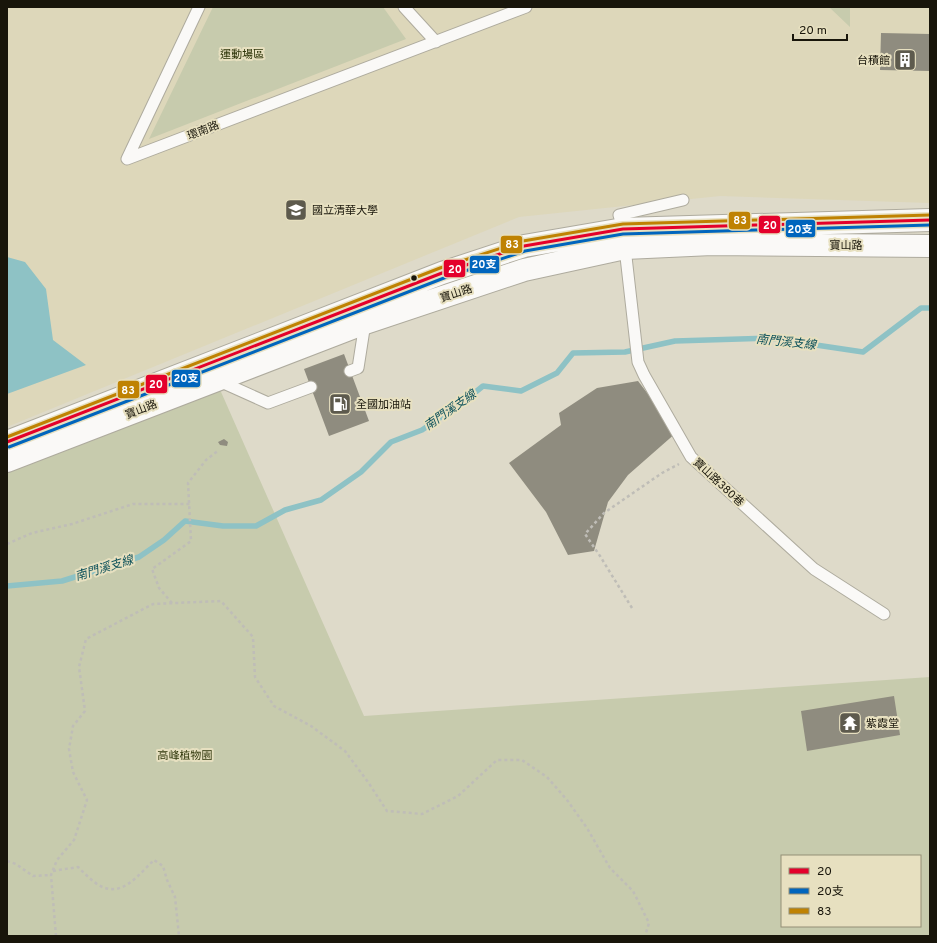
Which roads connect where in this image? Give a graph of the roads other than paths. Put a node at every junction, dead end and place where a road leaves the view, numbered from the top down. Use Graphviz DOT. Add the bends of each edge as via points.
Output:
graph roads {
  1 [pos="199,7"];
  2 [pos="404,7"];
  3 [pos="526,7"];
  4 [pos="436,42"];
  5 [pos="683,200"];
  6 [pos="930,220"];
  7 [pos="624,239"];
  8 [pos="930,246"];
  9 [pos="365,323"];
  10 [pos="350,371"];
  11 [pos="216,380"];
  12 [pos="311,387"];
  13 [pos="7,442"];
  14 [pos="7,462"];
  15 [pos="884,614"];
  1 -- 4 [label="lane, 環南路" via="127,158"];
  2 -- 4 [label="lane"];
  3 -- 4 [label="lane, 環南路"];
  5 -- 7 [label="lane, 寶山路380巷" via="619,215"];
  6 -- 7 [label="street, 寶山路"];
  7 -- 8 [label="street, 寶山路" via="712,244"];
  7 -- 9 [label="street, 寶山路"];
  7 -- 13 [label="street, 寶山路" via="524,246 442,273"];
  7 -- 15 [label="lane, 寶山路380巷" via="638,362 692,457 814,569"];
  9 -- 10 [label="lane" via="358,368"];
  9 -- 11 [label="street, 寶山路"];
  11 -- 12 [label="lane" via="268,403"];
  11 -- 14 [label="street, 寶山路"];
}
